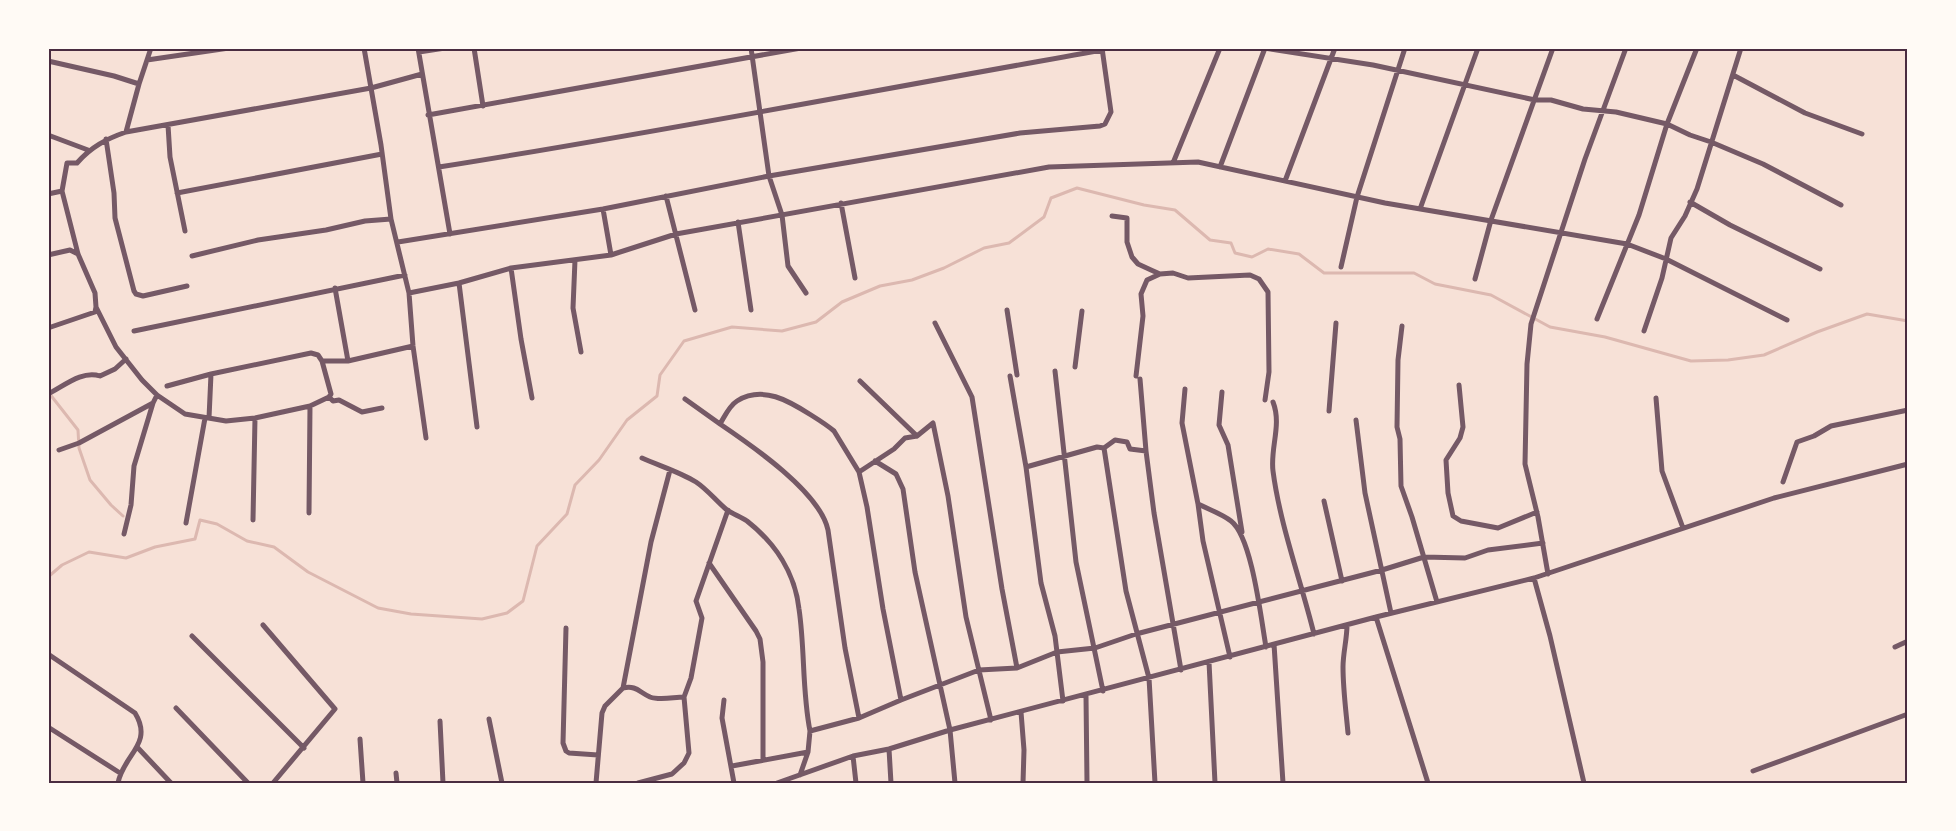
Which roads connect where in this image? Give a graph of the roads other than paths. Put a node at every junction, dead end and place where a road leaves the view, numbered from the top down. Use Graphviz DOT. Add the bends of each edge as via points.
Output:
graph roads {
  1 [pos="151,48"];
  2 [pos="229,48"];
  3 [pos="364,48"];
  4 [pos="445,48"];
  5 [pos="474,48"];
  6 [pos="751,48"];
  7 [pos="801,48"];
  8 [pos="1220,48"];
  9 [pos="1265,48"];
  10 [pos="1335,48"];
  11 [pos="1405,48"];
  12 [pos="1478,48"];
  13 [pos="1553,48"];
  14 [pos="1626,48"];
  15 [pos="1696,48"];
  16 [pos="1741,48"];
  17 [pos="1102,49"];
  18 [pos="419,50"];
  19 [pos="754,56"];
  20 [pos="147,60"];
  21 [pos="1331,60"];
  22 [pos="48,61"];
  23 [pos="1397,72"];
  24 [pos="422,74"];
  25 [pos="1733,75"];
  26 [pos="139,84"];
  27 [pos="1464,84"];
  28 [pos="371,88"];
  29 [pos="1535,100"];
  30 [pos="483,106"];
  31 [pos="761,111"];
  32 [pos="1602,112"];
  33 [pos="428,115"];
  34 [pos="1667,124"];
  35 [pos="168,125"];
  36 [pos="126,132"];
  37 [pos="1862,134"];
  38 [pos="48,135"];
  39 [pos="106,139"];
  40 [pos="1711,142"];
  41 [pos="88,150"];
  42 [pos="382,154"];
  43 [pos="1173,163"];
  44 [pos="439,167"];
  45 [pos="1220,167"];
  46 [pos="769,176"];
  47 [pos="1285,181"];
  48 [pos="62,191"];
  49 [pos="177,193"];
  50 [pos="48,194"];
  51 [pos="666,196"];
  52 [pos="1357,197"];
  53 [pos="1690,202"];
  54 [pos="841,203"];
  55 [pos="1841,205"];
  56 [pos="603,209"];
  57 [pos="1420,209"];
  58 [pos="782,215"];
  59 [pos="1113,216"];
  60 [pos="391,219"];
  61 [pos="1491,220"];
  62 [pos="738,222"];
  63 [pos="185,231"];
  64 [pos="1560,232"];
  65 [pos="450,234"];
  66 [pos="676,234"];
  67 [pos="398,242"];
  68 [pos="1627,244"];
  69 [pos="48,255"];
  70 [pos="78,255"];
  71 [pos="611,255"];
  72 [pos="192,256"];
  73 [pos="1665,259"];
  74 [pos="575,260"];
  75 [pos="1341,267"];
  76 [pos="511,268"];
  77 [pos="1820,269"];
  78 [pos="405,274"];
  79 [pos="1160,274"];
  80 [pos="855,278"];
  81 [pos="1475,279"];
  82 [pos="459,284"];
  83 [pos="187,286"];
  84 [pos="335,288"];
  85 [pos="409,293"];
  86 [pos="806,293"];
  87 [pos="96,308"];
  88 [pos="695,310"];
  89 [pos="751,310"];
  90 [pos="1007,310"];
  91 [pos="1082,310"];
  92 [pos="1597,319"];
  93 [pos="1787,320"];
  94 [pos="935,323"];
  95 [pos="1336,323"];
  96 [pos="1402,327"];
  97 [pos="48,328"];
  98 [pos="134,331"];
  99 [pos="1644,331"];
  100 [pos="413,346"];
  101 [pos="581,352"];
  102 [pos="126,359"];
  103 [pos="322,361"];
  104 [pos="348,361"];
  105 [pos="1075,367"];
  106 [pos="1054,371"];
  107 [pos="211,374"];
  108 [pos="1017,375"];
  109 [pos="1010,376"];
  110 [pos="860,381"];
  111 [pos="1459,385"];
  112 [pos="167,386"];
  113 [pos="1185,389"];
  114 [pos="1222,392"];
  115 [pos="48,394"];
  116 [pos="157,395"];
  117 [pos="329,397"];
  118 [pos="531,398"];
  119 [pos="1656,398"];
  120 [pos="685,399"];
  121 [pos="1265,400"];
  122 [pos="1273,402"];
  123 [pos="153,404"];
  124 [pos="310,406"];
  125 [pos="381,408"];
  126 [pos="1908,410"];
  127 [pos="1329,411"];
  128 [pos="207,418"];
  129 [pos="255,418"];
  130 [pos="1356,420"];
  131 [pos="720,424"];
  132 [pos="477,427"];
  133 [pos="917,436"];
  134 [pos="426,438"];
  135 [pos="1104,448"];
  136 [pos="59,450"];
  137 [pos="1146,451"];
  138 [pos="1064,457"];
  139 [pos="642,458"];
  140 [pos="875,461"];
  141 [pos="1908,464"];
  142 [pos="1026,467"];
  143 [pos="670,470"];
  144 [pos="859,472"];
  145 [pos="1783,482"];
  146 [pos="1324,501"];
  147 [pos="1198,504"];
  148 [pos="728,510"];
  149 [pos="1536,512"];
  150 [pos="309,513"];
  151 [pos="253,520"];
  152 [pos="186,523"];
  153 [pos="1683,528"];
  154 [pos="124,534"];
  155 [pos="1242,534"];
  156 [pos="1543,543"];
  157 [pos="1424,556"];
  158 [pos="710,563"];
  159 [pos="1382,570"];
  160 [pos="1548,573"];
  161 [pos="1534,578"];
  162 [pos="1342,581"];
  163 [pos="1304,591"];
  164 [pos="1437,602"];
  165 [pos="1258,603"];
  166 [pos="1220,613"];
  167 [pos="1391,614"];
  168 [pos="1376,617"];
  169 [pos="1174,623"];
  170 [pos="263,625"];
  171 [pos="1347,625"];
  172 [pos="566,628"];
  173 [pos="1136,633"];
  174 [pos="1314,634"];
  175 [pos="192,636"];
  176 [pos="1908,641"];
  177 [pos="1274,644"];
  178 [pos="1266,647"];
  179 [pos="1894,647"];
  180 [pos="1095,648"];
  181 [pos="1057,652"];
  182 [pos="48,654"];
  183 [pos="1230,657"];
  184 [pos="1209,662"];
  185 [pos="1017,668"];
  186 [pos="979,670"];
  187 [pos="1181,670"];
  188 [pos="1149,678"];
  189 [pos="941,684"];
  190 [pos="623,688"];
  191 [pos="1103,691"];
  192 [pos="1086,696"];
  193 [pos="684,697"];
  194 [pos="724,700"];
  195 [pos="901,700"];
  196 [pos="1063,701"];
  197 [pos="176,708"];
  198 [pos="1021,712"];
  199 [pos="1908,714"];
  200 [pos="859,718"];
  201 [pos="489,719"];
  202 [pos="991,720"];
  203 [pos="440,721"];
  204 [pos="48,727"];
  205 [pos="950,730"];
  206 [pos="810,731"];
  207 [pos="1348,733"];
  208 [pos="360,739"];
  209 [pos="138,748"];
  210 [pos="304,748"];
  211 [pos="889,749"];
  212 [pos="808,752"];
  213 [pos="598,755"];
  214 [pos="852,756"];
  215 [pos="763,760"];
  216 [pos="732,766"];
  217 [pos="1753,771"];
  218 [pos="120,773"];
  219 [pos="396,773"];
  220 [pos="800,775"];
  221 [pos="788,781"];
  222 [pos="118,783"];
  223 [pos="171,783"];
  224 [pos="248,783"];
  225 [pos="273,783"];
  226 [pos="363,783"];
  227 [pos="398,783"];
  228 [pos="443,783"];
  229 [pos="502,783"];
  230 [pos="596,783"];
  231 [pos="638,783"];
  232 [pos="734,783"];
  233 [pos="777,783"];
  234 [pos="856,783"];
  235 [pos="891,783"];
  236 [pos="955,783"];
  237 [pos="1023,783"];
  238 [pos="1087,783"];
  239 [pos="1155,783"];
  240 [pos="1215,783"];
  241 [pos="1283,783"];
  242 [pos="1428,783"];
  243 [pos="1584,783"];
  1 -- 20 [label="street"];
  2 -- 20 [label="street"];
  3 -- 28 [label="street"];
  4 -- 18 [label="street"];
  5 -- 30 [label="street"];
  6 -- 19 [label="street"];
  7 -- 19 [label="street"];
  8 -- 43 [label="street"];
  9 -- 21 [label="street"];
  9 -- 45 [label="street"];
  10 -- 21 [label="street"];
  11 -- 23 [label="street"];
  12 -- 27 [label="street"];
  13 -- 29 [label="street"];
  14 -- 32 [label="street"];
  15 -- 34 [label="street"];
  16 -- 25 [label="street"];
  17 -- 31 [label="street"];
  17 -- 46 [label="street" via="1111,112 1100,126 1020,133"];
  18 -- 24 [label="street"];
  19 -- 30 [label="street"];
  19 -- 31 [label="street"];
  20 -- 26 [label="street"];
  21 -- 23 [label="street"];
  21 -- 47 [label="street"];
  22 -- 26 [label="street"];
  23 -- 27 [label="street"];
  23 -- 52 [label="street"];
  24 -- 28 [label="street"];
  24 -- 33 [label="street"];
  25 -- 37 [label="street" via="1805,113"];
  25 -- 40 [label="street"];
  26 -- 36 [label="street"];
  27 -- 29 [label="street"];
  27 -- 57 [label="street"];
  28 -- 35 [label="street"];
  28 -- 42 [label="street"];
  29 -- 32 [label="street"];
  29 -- 61 [label="street"];
  30 -- 33 [label="street"];
  31 -- 44 [label="street"];
  31 -- 46 [label="street"];
  32 -- 34 [label="street"];
  32 -- 64 [label="street"];
  33 -- 44 [label="street"];
  34 -- 40 [label="street"];
  34 -- 68 [label="street"];
  35 -- 36 [label="street"];
  35 -- 49 [label="street"];
  36 -- 39 [label="street"];
  38 -- 41 [label="street"];
  39 -- 41 [label="street"];
  39 -- 83 [label="street" via="115,219 134,291 143,296"];
  40 -- 53 [label="street"];
  40 -- 55 [label="street"];
  41 -- 48 [label="street" via="77,163 67,163"];
  42 -- 49 [label="street"];
  42 -- 60 [label="street"];
  43 -- 45 [label="street" via="1198,162"];
  43 -- 54 [label="street" via="1049,168"];
  44 -- 65 [label="street"];
  45 -- 47 [label="street"];
  46 -- 51 [label="street"];
  46 -- 58 [label="street"];
  47 -- 52 [label="street"];
  48 -- 50 [label="street"];
  48 -- 70 [label="street"];
  49 -- 63 [label="street"];
  51 -- 56 [label="street"];
  51 -- 66 [label="street"];
  52 -- 57 [label="street"];
  52 -- 75 [label="street"];
  53 -- 73 [label="street"];
  53 -- 77 [label="street"];
  54 -- 58 [label="street"];
  54 -- 80 [label="street"];
  56 -- 65 [label="street"];
  56 -- 71 [label="street"];
  57 -- 61 [label="street"];
  58 -- 62 [label="street"];
  58 -- 86 [label="street" via="788,266"];
  59 -- 79 [label="street" via="1127,218 1126,242 1138,264"];
  60 -- 67 [label="street"];
  60 -- 72 [label="street" via="258,240"];
  61 -- 64 [label="street"];
  61 -- 81 [label="street"];
  62 -- 66 [label="street"];
  62 -- 89 [label="street"];
  64 -- 68 [label="street"];
  64 -- 149 [label="street" via="1531,324 1527,364 1525,464"];
  65 -- 67 [label="street"];
  66 -- 71 [label="street"];
  66 -- 88 [label="street"];
  67 -- 78 [label="street"];
  68 -- 73 [label="street"];
  68 -- 92 [label="street"];
  69 -- 70 [label="street" via="70,250"];
  70 -- 87 [label="street"];
  71 -- 74 [label="street"];
  73 -- 93 [label="street"];
  73 -- 99 [label="street"];
  74 -- 76 [label="street"];
  74 -- 101 [label="street" via="573,308"];
  76 -- 82 [label="street"];
  76 -- 118 [label="street"];
  78 -- 84 [label="street"];
  78 -- 85 [label="street"];
  79 -- 121 [label="street" via="1188,278 1251,275 1259,279 1268,292 1269,372"];
  79 -- 137 [label="street" via="1147,280 1141,294 1143,315 1137,355"];
  82 -- 85 [label="street"];
  82 -- 132 [label="street"];
  84 -- 98 [label="street"];
  84 -- 104 [label="street"];
  85 -- 100 [label="street"];
  87 -- 97 [label="street" via="95,312"];
  87 -- 102 [label="street"];
  90 -- 108 [label="street"];
  91 -- 105 [label="street"];
  94 -- 185 [label="street" via="972,397"];
  95 -- 127 [label="street"];
  96 -- 157 [label="street" via="1397,427 1401,486"];
  100 -- 104 [label="street"];
  100 -- 134 [label="street"];
  102 -- 115 [label="street" via="100,376 83,375"];
  102 -- 116 [label="street"];
  103 -- 104 [label="street"];
  103 -- 107 [label="street" via="311,353"];
  103 -- 117 [label="street"];
  106 -- 138 [label="street"];
  107 -- 112 [label="street"];
  107 -- 128 [label="street"];
  109 -- 142 [label="street"];
  110 -- 133 [label="street"];
  111 -- 149 [label="street" via="1463,427 1446,460 1453,516 1498,528"];
  113 -- 147 [label="street" via="1182,423"];
  114 -- 155 [label="street" via="1219,425 1228,445"];
  116 -- 123 [label="street"];
  116 -- 128 [label="street" via="181,413"];
  117 -- 124 [label="street"];
  117 -- 125 [label="street" via="362,412"];
  119 -- 153 [label="street" via="1662,471"];
  120 -- 131 [label="street"];
  122 -- 163 [label="street" via="1277,422 1273,472 1280,513"];
  123 -- 136 [label="street"];
  123 -- 154 [label="street" via="134,466"];
  124 -- 129 [label="street"];
  124 -- 150 [label="street"];
  126 -- 145 [label="street" via="1830,426 1797,442"];
  128 -- 129 [label="street"];
  128 -- 152 [label="street"];
  129 -- 151 [label="street"];
  130 -- 159 [label="street" via="1365,493"];
  131 -- 144 [label="street" via="737,401 764,394 780,397 829,426"];
  131 -- 200 [label="street" via="767,457 824,515"];
  133 -- 140 [label="street" via="905,438"];
  133 -- 186 [label="street" via="933,423"];
  135 -- 137 [label="street" via="1115,440 1127,442 1130,449"];
  135 -- 138 [label="street"];
  135 -- 173 [label="street"];
  137 -- 169 [label="street"];
  138 -- 142 [label="street"];
  138 -- 180 [label="street" via="1076,562"];
  139 -- 143 [label="street"];
  140 -- 144 [label="street"];
  140 -- 189 [label="street" via="896,474 901,483 915,572"];
  141 -- 153 [label="street" via="1774,498"];
  142 -- 181 [label="street" via="1041,583"];
  143 -- 148 [label="street" via="696,482"];
  143 -- 190 [label="street" via="651,542"];
  144 -- 195 [label="street"];
  146 -- 162 [label="street"];
  147 -- 155 [label="street" via="1232,522"];
  147 -- 166 [label="street"];
  148 -- 158 [label="street"];
  148 -- 206 [label="street" via="764,536 784,561 792,580 799,607"];
  149 -- 156 [label="street"];
  153 -- 160 [label="street"];
  155 -- 165 [label="street"];
  156 -- 157 [label="street" via="1488,550 1465,558"];
  156 -- 160 [label="street"];
  157 -- 159 [label="street"];
  157 -- 164 [label="street"];
  158 -- 193 [label="street" via="696,602 702,618"];
  158 -- 215 [label="street" via="760,639"];
  159 -- 162 [label="street"];
  159 -- 167 [label="street"];
  160 -- 161 [label="street"];
  161 -- 164 [label="street"];
  161 -- 243 [label="street"];
  162 -- 163 [label="street"];
  163 -- 165 [label="street"];
  163 -- 174 [label="street"];
  164 -- 167 [label="street"];
  165 -- 166 [label="street"];
  165 -- 178 [label="street"];
  166 -- 169 [label="street"];
  166 -- 183 [label="street"];
  167 -- 168 [label="street"];
  168 -- 171 [label="street"];
  168 -- 242 [label="street"];
  169 -- 173 [label="street"];
  169 -- 187 [label="street"];
  170 -- 210 [label="street" via="335,709"];
  171 -- 174 [label="street"];
  171 -- 207 [label="street" via="1343,689"];
  172 -- 213 [label="street" via="562,743 569,753"];
  173 -- 180 [label="street"];
  173 -- 188 [label="street"];
  174 -- 177 [label="street"];
  175 -- 210 [label="street"];
  176 -- 179 [label="street"];
  177 -- 178 [label="street"];
  177 -- 241 [label="street"];
  178 -- 183 [label="street"];
  180 -- 181 [label="street"];
  180 -- 191 [label="street"];
  181 -- 185 [label="street"];
  181 -- 196 [label="street"];
  182 -- 209 [label="street" via="135,713 142,733"];
  183 -- 184 [label="street"];
  184 -- 187 [label="street"];
  184 -- 240 [label="street"];
  185 -- 186 [label="street"];
  186 -- 189 [label="street"];
  186 -- 202 [label="street"];
  187 -- 188 [label="street"];
  188 -- 191 [label="street"];
  188 -- 239 [label="street"];
  189 -- 195 [label="street"];
  189 -- 205 [label="street"];
  190 -- 193 [label="street" via="637,688 654,698"];
  190 -- 213 [label="street" via="602,713"];
  191 -- 192 [label="street"];
  192 -- 196 [label="street"];
  192 -- 238 [label="street"];
  193 -- 231 [label="street" via="687,758 672,774"];
  194 -- 216 [label="street" via="722,718"];
  195 -- 200 [label="street"];
  196 -- 198 [label="street"];
  197 -- 224 [label="street"];
  198 -- 202 [label="street"];
  198 -- 237 [label="street"];
  199 -- 217 [label="street"];
  200 -- 206 [label="street"];
  201 -- 229 [label="street"];
  202 -- 205 [label="street"];
  203 -- 228 [label="street"];
  204 -- 218 [label="street"];
  205 -- 211 [label="street"];
  205 -- 236 [label="street"];
  206 -- 212 [label="street"];
  208 -- 226 [label="street"];
  209 -- 218 [label="street"];
  209 -- 223 [label="street"];
  210 -- 225 [label="street"];
  211 -- 214 [label="street"];
  211 -- 235 [label="street"];
  212 -- 215 [label="street"];
  212 -- 220 [label="street"];
  213 -- 230 [label="street"];
  214 -- 220 [label="street"];
  214 -- 234 [label="street"];
  215 -- 216 [label="street"];
  216 -- 232 [label="street"];
  218 -- 222 [label="street"];
  219 -- 227 [label="street"];
  220 -- 221 [label="street"];
  221 -- 233 [label="street"];
}
